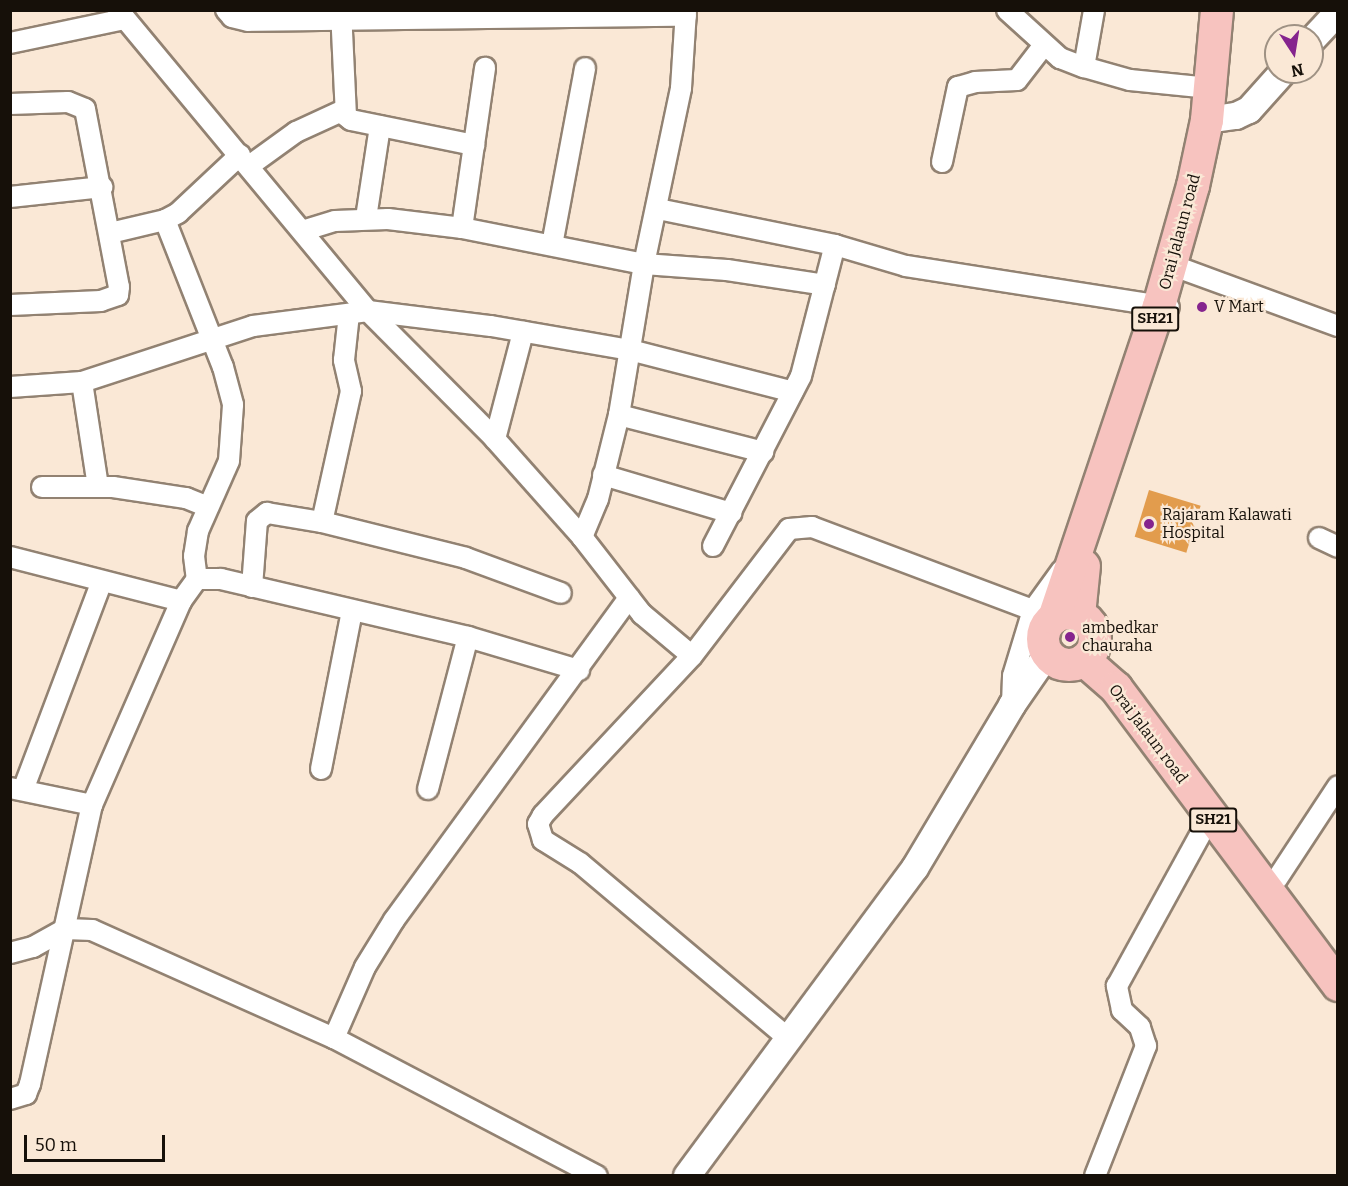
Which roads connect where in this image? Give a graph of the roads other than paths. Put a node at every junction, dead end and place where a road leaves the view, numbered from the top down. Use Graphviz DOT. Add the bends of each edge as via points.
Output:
graph roads {
  1 [pos="226,10"];
  2 [pos="1007,10"];
  3 [pos="1094,10"];
  4 [pos="1217,10"];
  5 [pos="1230,10"];
  6 [pos="1338,12"];
  7 [pos="686,13"];
  8 [pos="341,14"];
  9 [pos="421,14"];
  10 [pos="497,14"];
  11 [pos="122,15"];
  12 [pos="291,15"];
  13 [pos="1324,27"];
  14 [pos="10,43"];
  15 [pos="1044,45"];
  16 [pos="1084,67"];
  17 [pos="485,68"];
  18 [pos="585,68"];
  19 [pos="1273,84"];
  20 [pos="1210,88"];
  21 [pos="10,104"];
  22 [pos="344,110"];
  23 [pos="1212,120"];
  24 [pos="380,126"];
  25 [pos="474,145"];
  26 [pos="244,160"];
  27 [pos="942,162"];
  28 [pos="102,187"];
  29 [pos="10,197"];
  30 [pos="657,209"];
  31 [pos="366,218"];
  32 [pos="165,220"];
  33 [pos="462,228"];
  34 [pos="302,231"];
  35 [pos="110,233"];
  36 [pos="835,244"];
  37 [pos="552,245"];
  38 [pos="644,264"];
  39 [pos="1185,270"];
  40 [pos="825,285"];
  41 [pos="10,305"];
  42 [pos="1165,307"];
  43 [pos="358,312"];
  44 [pos="1338,326"];
  45 [pos="523,332"];
  46 [pos="212,337"];
  47 [pos="630,350"];
  48 [pos="82,382"];
  49 [pos="10,387"];
  50 [pos="794,392"];
  51 [pos="619,415"];
  52 [pos="495,439"];
  53 [pos="764,452"];
  54 [pos="603,475"];
  55 [pos="98,486"];
  56 [pos="42,487"];
  57 [pos="208,507"];
  58 [pos="731,513"];
  59 [pos="322,522"];
  60 [pos="582,537"];
  61 [pos="1319,538"];
  62 [pos="713,546"];
  63 [pos="1338,547"];
  64 [pos="10,557"];
  65 [pos="197,579"];
  66 [pos="102,581"];
  67 [pos="252,587"];
  68 [pos="561,593"];
  69 [pos="628,598"];
  70 [pos="181,601"];
  71 [pos="351,611"];
  72 [pos="1055,614"];
  73 [pos="468,637"];
  74 [pos="1090,651"];
  75 [pos="1048,653"];
  76 [pos="692,656"];
  77 [pos="579,670"];
  78 [pos="1012,705"];
  79 [pos="321,769"];
  80 [pos="1338,786"];
  81 [pos="16,789"];
  82 [pos="428,789"];
  83 [pos="92,805"];
  84 [pos="1210,817"];
  85 [pos="1277,879"];
  86 [pos="64,929"];
  87 [pos="10,953"];
  88 [pos="1338,964"];
  89 [pos="1338,985"];
  90 [pos="334,1038"];
  91 [pos="789,1039"];
  92 [pos="10,1099"];
  93 [pos="597,1176"];
  94 [pos="687,1176"];
  95 [pos="1095,1176"];
  1 -- 12 [label="street" via="240,20"];
  2 -- 15 [label="street"];
  3 -- 16 [label="street"];
  4 -- 20 [label="main road, Orai Jalaun road / SH21"];
  5 -- 23 [label="main road"];
  6 -- 13 [label="street"];
  7 -- 10 [label="street"];
  7 -- 30 [label="street" via="681,88"];
  8 -- 9 [label="street"];
  8 -- 12 [label="street"];
  8 -- 22 [label="street"];
  9 -- 10 [label="street"];
  11 -- 14 [label="street"];
  11 -- 26 [label="street"];
  15 -- 16 [label="street" via="1060,58"];
  15 -- 27 [label="street" via="1017,80 958,87"];
  16 -- 20 [label="street" via="1130,80"];
  17 -- 25 [label="street"];
  18 -- 37 [label="street"];
  19 -- 23 [label="street" via="1249,110"];
  20 -- 23 [label="main road, Orai Jalaun road / SH21"];
  21 -- 28 [label="street" via="68,102 85,109"];
  22 -- 24 [label="street" via="351,120"];
  22 -- 26 [label="street"];
  23 -- 39 [label="main road"];
  23 -- 42 [label="main road, Orai Jalaun road / SH21"];
  24 -- 25 [label="street"];
  24 -- 31 [label="street"];
  25 -- 33 [label="street"];
  26 -- 32 [label="street"];
  26 -- 34 [label="street"];
  28 -- 29 [label="street"];
  28 -- 35 [label="street"];
  30 -- 36 [label="street"];
  30 -- 38 [label="street"];
  31 -- 33 [label="street"];
  31 -- 34 [label="street"];
  32 -- 35 [label="street"];
  32 -- 46 [label="street" via="194,301"];
  33 -- 37 [label="street"];
  34 -- 43 [label="street"];
  35 -- 41 [label="street" via="118,295 101,301"];
  36 -- 40 [label="street"];
  36 -- 42 [label="street" via="918,268"];
  37 -- 38 [label="street"];
  38 -- 40 [label="street" via="727,270"];
  38 -- 47 [label="street"];
  39 -- 42 [label="main road"];
  39 -- 44 [label="street"];
  40 -- 50 [label="street"];
  42 -- 72 [label="main road, Orai Jalaun road / SH21" via="1070,561"];
  42 -- 72 [label="main road" via="1081,578"];
  43 -- 45 [label="street"];
  43 -- 46 [label="street" via="252,326"];
  43 -- 52 [label="street"];
  43 -- 59 [label="street" via="344,360 351,391"];
  45 -- 47 [label="street"];
  45 -- 52 [label="street"];
  46 -- 48 [label="street"];
  46 -- 57 [label="street" via="233,405 234,428 229,461"];
  47 -- 50 [label="street"];
  47 -- 51 [label="street"];
  48 -- 49 [label="street"];
  48 -- 55 [label="street"];
  50 -- 53 [label="street"];
  51 -- 53 [label="street"];
  51 -- 54 [label="street"];
  52 -- 60 [label="street"];
  53 -- 58 [label="street"];
  54 -- 58 [label="street"];
  54 -- 60 [label="street"];
  55 -- 56 [label="street"];
  55 -- 57 [label="street" via="186,498"];
  57 -- 65 [label="street" via="198,531 194,556"];
  58 -- 62 [label="street"];
  59 -- 67 [label="street" via="262,515 257,520"];
  59 -- 68 [label="street" via="466,558"];
  60 -- 69 [label="street"];
  61 -- 63 [label="street"];
  64 -- 66 [label="street"];
  65 -- 67 [label="street"];
  65 -- 70 [label="street"];
  66 -- 70 [label="street"];
  66 -- 81 [label="street"];
  67 -- 71 [label="street"];
  69 -- 76 [label="street"];
  69 -- 77 [label="street"];
  70 -- 83 [label="street"];
  71 -- 73 [label="street"];
  71 -- 79 [label="street"];
  72 -- 74 [label="main road, Orai Jalaun road / SH21" via="1092,626"];
  72 -- 75 [label="main road, Orai Jalaun road / SH21" via="1045,630"];
  72 -- 76 [label="street" via="860,543 801,526 781,537"];
  72 -- 78 [label="street" via="1013,676"];
  73 -- 77 [label="street"];
  73 -- 82 [label="street"];
  74 -- 75 [label="main road" via="1069,665"];
  74 -- 84 [label="main road, Orai Jalaun road / SH21"];
  74 -- 85 [label="main road, Orai Jalaun road / SH21"];
  75 -- 78 [label="street"];
  76 -- 91 [label="street" via="543,815 538,832 543,840 580,863 638,910"];
  77 -- 90 [label="street" via="394,920 354,988"];
  78 -- 91 [label="street" via="915,868"];
  80 -- 85 [label="street"];
  81 -- 83 [label="street"];
  83 -- 86 [label="street"];
  84 -- 89 [label="main road, Orai Jalaun road / SH21"];
  84 -- 95 [label="street" via="1117,986 1122,1010 1140,1027 1146,1046"];
  85 -- 88 [label="main road, Orai Jalaun road / SH21"];
  86 -- 87 [label="street" via="33,947"];
  86 -- 90 [label="street" via="92,930 134,946"];
  86 -- 92 [label="street" via="30,1084 26,1094"];
  90 -- 93 [label="street"];
  91 -- 94 [label="street"];
}
